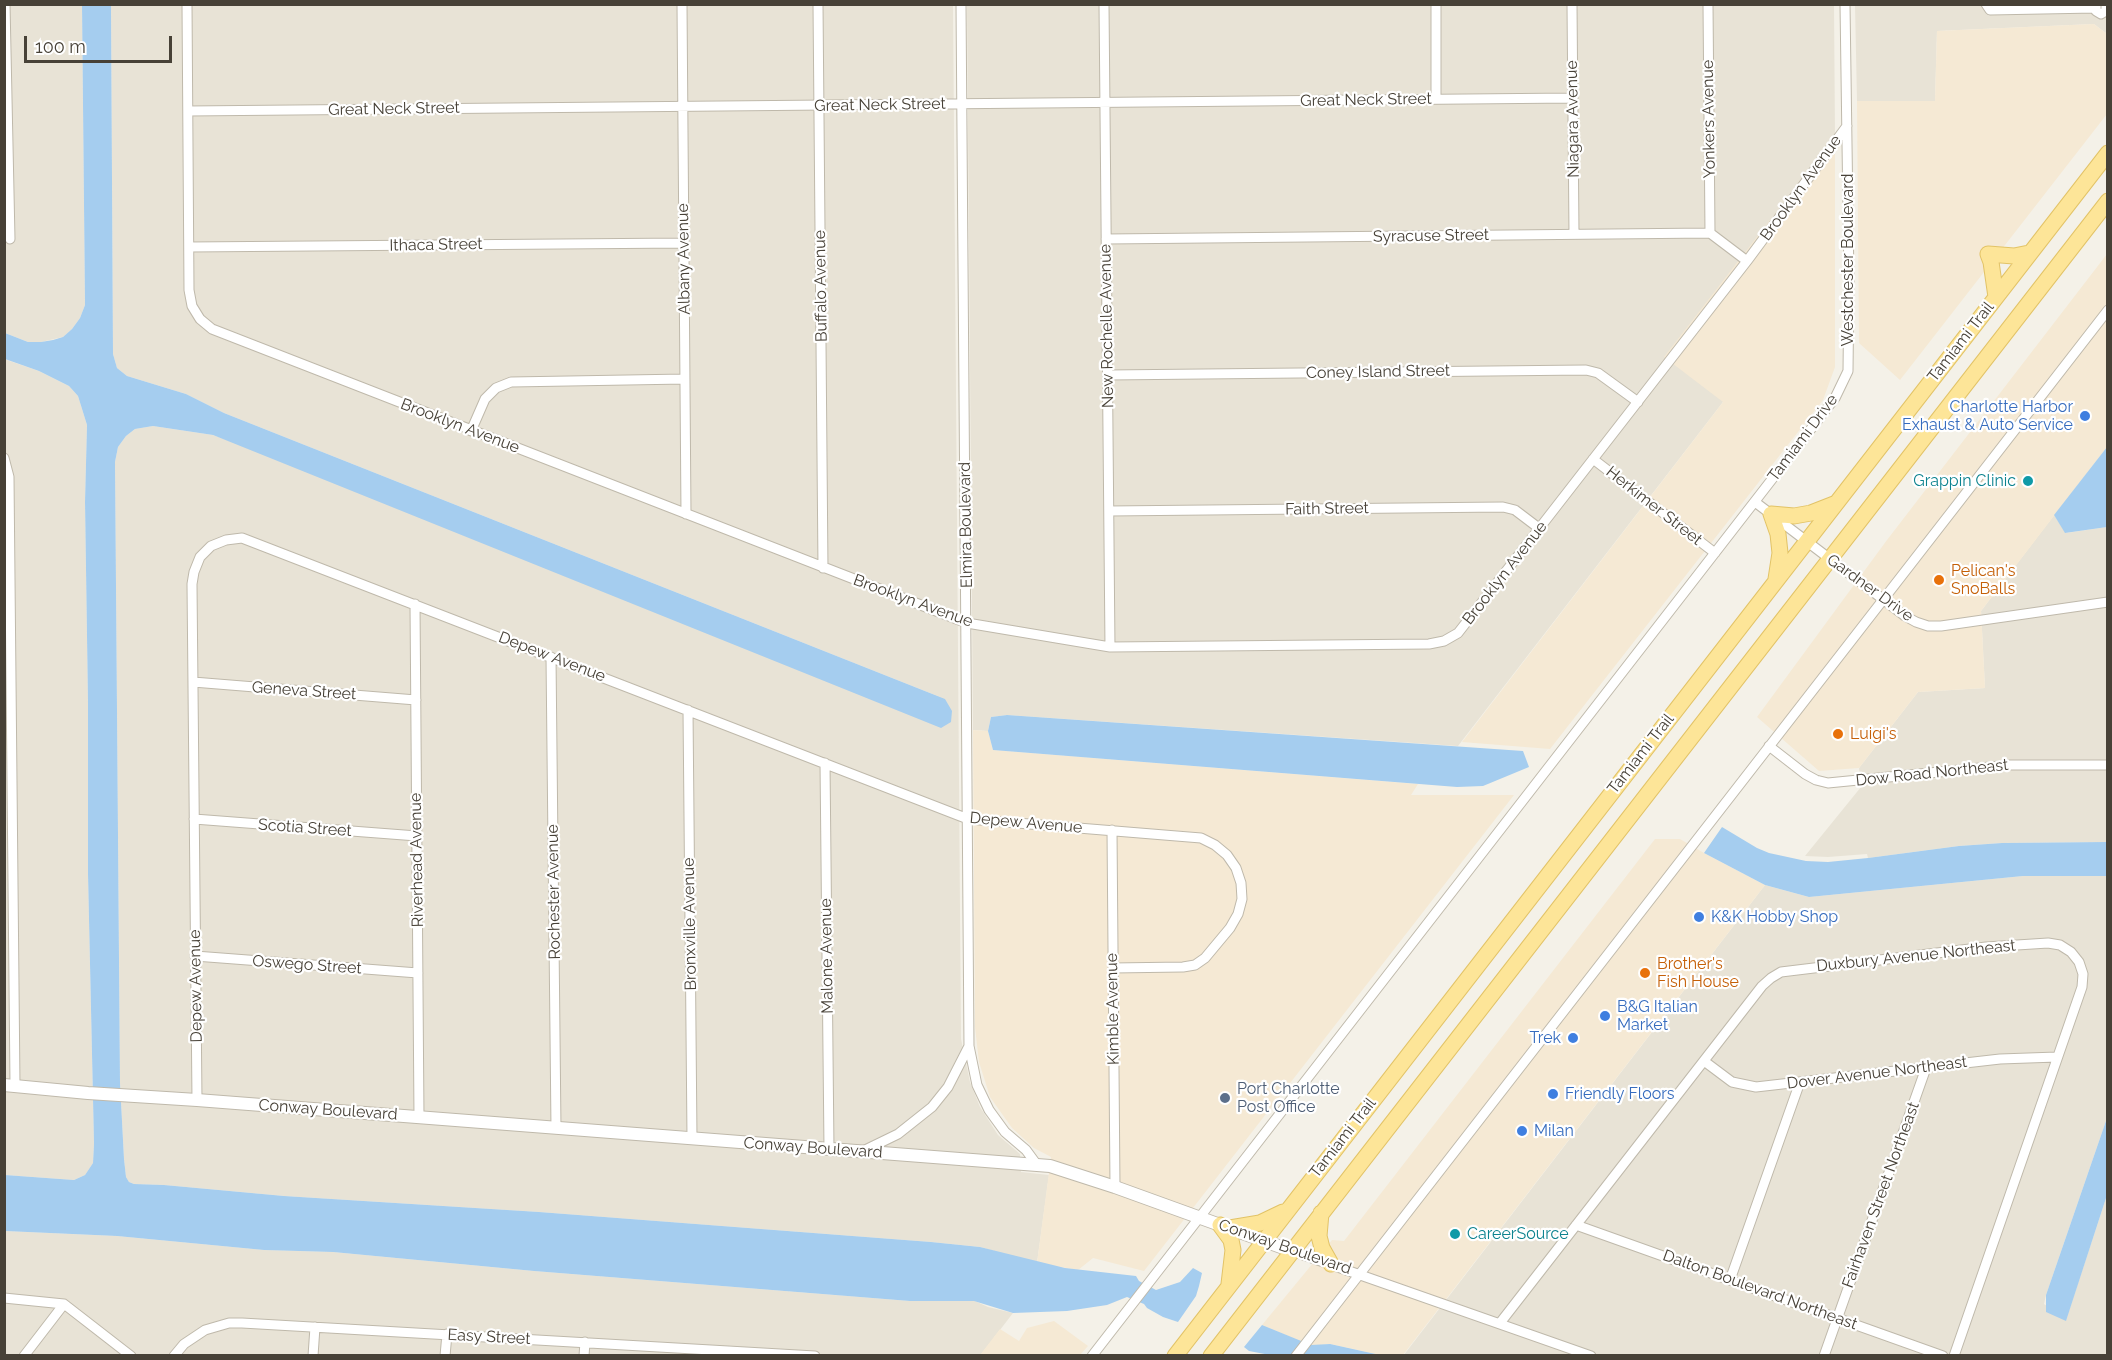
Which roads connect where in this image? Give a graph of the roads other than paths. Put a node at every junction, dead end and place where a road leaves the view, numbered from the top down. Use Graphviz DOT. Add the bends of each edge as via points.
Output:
graph roads {
  1 [pos="5,4"];
  2 [pos="187,4"];
  3 [pos="682,4"];
  4 [pos="818,4"];
  5 [pos="961,4"];
  6 [pos="1104,4"];
  7 [pos="1436,4"];
  8 [pos="1572,4"];
  9 [pos="1708,4"];
  10 [pos="1845,4"];
  11 [pos="1986,4"];
  12 [pos="2096,6"];
  13 [pos="2106,9"];
  14 [pos="5,38"];
  15 [pos="1573,98"];
  16 [pos="1436,99"];
  17 [pos="1105,102"];
  18 [pos="962,104"];
  19 [pos="819,105"];
  20 [pos="683,106"];
  21 [pos="188,111"];
  22 [pos="1847,126"];
  23 [pos="2108,153"];
  24 [pos="2108,201"];
  25 [pos="1710,233"];
  26 [pos="1574,234"];
  27 [pos="10,239"];
  28 [pos="1106,239"];
  29 [pos="684,243"];
  30 [pos="189,248"];
  31 [pos="2029,253"];
  32 [pos="1747,261"];
  33 [pos="1996,297"];
  34 [pos="2108,310"];
  35 [pos="1848,371"];
  36 [pos="1108,375"];
  37 [pos="685,379"];
  38 [pos="1638,402"];
  39 [pos="471,431"];
  40 [pos="4,458"];
  41 [pos="1593,459"];
  42 [pos="1755,502"];
  43 [pos="1837,502"];
  44 [pos="1109,511"];
  45 [pos="686,514"];
  46 [pos="1771,514"];
  47 [pos="1540,529"];
  48 [pos="1807,541"];
  49 [pos="1715,553"];
  50 [pos="1829,559"];
  51 [pos="823,568"];
  52 [pos="1776,580"];
  53 [pos="1883,599"];
  54 [pos="2108,602"];
  55 [pos="415,604"];
  56 [pos="967,624"];
  57 [pos="1110,647"];
  58 [pos="551,657"];
  59 [pos="193,682"];
  60 [pos="416,700"];
  61 [pos="688,710"];
  62 [pos="1769,746"];
  63 [pos="825,763"];
  64 [pos="2108,765"];
  65 [pos="194,819"];
  66 [pos="968,819"];
  67 [pos="1112,830"];
  68 [pos="417,836"];
  69 [pos="195,956"];
  70 [pos="1113,968"];
  71 [pos="418,973"];
  72 [pos="969,1046"];
  73 [pos="2057,1057"];
  74 [pos="1704,1061"];
  75 [pos="1926,1068"];
  76 [pos="1800,1082"];
  77 [pos="10,1085"];
  78 [pos="197,1100"];
  79 [pos="419,1117"];
  80 [pos="556,1128"];
  81 [pos="692,1138"];
  82 [pos="829,1149"];
  83 [pos="861,1152"];
  84 [pos="1037,1165"];
  85 [pos="1115,1187"];
  86 [pos="1288,1209"];
  87 [pos="1321,1213"];
  88 [pos="1200,1217"];
  89 [pos="1576,1225"];
  90 [pos="1225,1227"];
  91 [pos="1263,1241"];
  92 [pos="1292,1251"];
  93 [pos="1331,1264"];
  94 [pos="1360,1274"];
  95 [pos="1730,1280"];
  96 [pos="1228,1286"];
  97 [pos="4,1298"];
  98 [pos="64,1304"];
  99 [pos="1837,1318"];
  100 [pos="1500,1323"];
  101 [pos="315,1327"];
  102 [pos="447,1334"];
  103 [pos="585,1342"];
  104 [pos="722,1353"];
  105 [pos="24,1356"];
  106 [pos="131,1356"];
  107 [pos="174,1356"];
  108 [pos="313,1356"];
  109 [pos="445,1356"];
  110 [pos="584,1356"];
  111 [pos="815,1356"];
  112 [pos="1092,1356"];
  113 [pos="1175,1356"];
  114 [pos="1211,1356"];
  115 [pos="1296,1356"];
  116 [pos="1591,1356"];
  117 [pos="1824,1356"];
  118 [pos="1943,1356"];
  119 [pos="1954,1356"];
  1 -- 14 [label="street"];
  2 -- 21 [label="street, Brooklyn Avenue"];
  3 -- 20 [label="street, Albany Avenue"];
  4 -- 19 [label="street, Buffalo Avenue"];
  5 -- 18 [label="street, Elmira Boulevard"];
  6 -- 17 [label="street, New Rochelle Avenue"];
  7 -- 16 [label="street"];
  8 -- 15 [label="street, Niagara Avenue"];
  9 -- 25 [label="street, Yonkers Avenue"];
  10 -- 22 [label="street, Westchester Boulevard"];
  11 -- 12 [label="street" via="1990,10"];
  12 -- 13 [label="street" via="2100,14"];
  14 -- 27 [label="street"];
  15 -- 16 [label="street, Great Neck Street"];
  15 -- 26 [label="street, Niagara Avenue"];
  16 -- 17 [label="street, Great Neck Street"];
  17 -- 18 [label="street, Great Neck Street"];
  17 -- 28 [label="street, New Rochelle Avenue"];
  18 -- 19 [label="street, Great Neck Street"];
  18 -- 56 [label="street, Elmira Boulevard"];
  19 -- 20 [label="street, Great Neck Street"];
  19 -- 51 [label="street, Buffalo Avenue"];
  20 -- 21 [label="street, Great Neck Street"];
  20 -- 29 [label="street, Albany Avenue"];
  21 -- 30 [label="street, Brooklyn Avenue"];
  22 -- 32 [label="street, Brooklyn Avenue"];
  22 -- 35 [label="street, Westchester Boulevard"];
  23 -- 31 [label="main road, Tamiami Trail"];
  24 -- 50 [label="main road, Tamiami Trail"];
  25 -- 26 [label="street, Syracuse Street"];
  25 -- 32 [label="street"];
  26 -- 28 [label="street, Syracuse Street"];
  28 -- 36 [label="street, New Rochelle Avenue"];
  29 -- 30 [label="street, Ithaca Street"];
  29 -- 37 [label="street, Albany Avenue"];
  30 -- 39 [label="street, Brooklyn Avenue" via="192,306 212,329"];
  31 -- 33 [label="main road, Tamiami Trail"];
  31 -- 33 [label="main road" via="1988,254"];
  32 -- 38 [label="street, Brooklyn Avenue"];
  33 -- 43 [label="main road, Tamiami Trail"];
  34 -- 53 [label="street"];
  35 -- 42 [label="street, Tamiami Drive" via="1835,398"];
  36 -- 38 [label="street, Coney Island Street" via="1586,370 1598,373"];
  36 -- 44 [label="street, New Rochelle Avenue"];
  37 -- 39 [label="street" via="511,382 496,388 485,399"];
  37 -- 45 [label="street, Albany Avenue"];
  38 -- 41 [label="street, Brooklyn Avenue"];
  39 -- 45 [label="street, Brooklyn Avenue"];
  40 -- 77 [label="street" via="9,477"];
  41 -- 47 [label="street, Brooklyn Avenue"];
  41 -- 49 [label="street, Herkimer Street"];
  42 -- 46 [label="street, Gardner Drive"];
  42 -- 49 [label="street"];
  43 -- 46 [label="main road" via="1794,516"];
  43 -- 48 [label="main road, Tamiami Trail"];
  44 -- 47 [label="street, Faith Street" via="1503,507 1515,510"];
  44 -- 57 [label="street, New Rochelle Avenue"];
  45 -- 51 [label="street, Brooklyn Avenue"];
  46 -- 48 [label="street, Gardner Drive"];
  46 -- 52 [label="main road" via="1780,553"];
  47 -- 57 [label="street, Brooklyn Avenue" via="1458,633 1444,641"];
  48 -- 50 [label="street, Gardner Drive"];
  48 -- 52 [label="main road, Tamiami Trail"];
  49 -- 88 [label="street"];
  50 -- 53 [label="street, Gardner Drive"];
  50 -- 87 [label="main road, Tamiami Trail"];
  51 -- 56 [label="street, Brooklyn Avenue"];
  52 -- 86 [label="main road, Tamiami Trail"];
  53 -- 54 [label="street, Gardner Drive" via="1928,626"];
  53 -- 62 [label="street"];
  55 -- 58 [label="street, Depew Avenue"];
  55 -- 59 [label="street, Depew Avenue" via="242,538 226,540 200,557 194,572"];
  55 -- 60 [label="street, Riverhead Avenue"];
  56 -- 57 [label="street, Brooklyn Avenue"];
  56 -- 66 [label="street, Elmira Boulevard"];
  58 -- 61 [label="street, Depew Avenue"];
  58 -- 80 [label="street, Rochester Avenue"];
  59 -- 60 [label="street, Geneva Street"];
  59 -- 65 [label="street, Depew Avenue"];
  60 -- 68 [label="street, Riverhead Avenue"];
  61 -- 63 [label="street, Depew Avenue"];
  61 -- 81 [label="street, Bronxville Avenue"];
  62 -- 64 [label="street, Dow Road Northeast" via="1805,774 1828,783 2010,765"];
  62 -- 94 [label="street"];
  63 -- 66 [label="street, Depew Avenue"];
  63 -- 82 [label="street, Malone Avenue"];
  65 -- 68 [label="street, Scotia Street"];
  65 -- 69 [label="street, Depew Avenue"];
  66 -- 67 [label="street, Depew Avenue"];
  66 -- 72 [label="street, Elmira Boulevard"];
  67 -- 70 [label="street, Kimble Avenue"];
  67 -- 70 [label="street, Depew Avenue" via="1201,838 1215,845 1236,868 1242,899 1230,928 1195,965"];
  68 -- 71 [label="street, Riverhead Avenue"];
  69 -- 71 [label="street, Oswego Street"];
  69 -- 78 [label="street, Depew Avenue"];
  70 -- 85 [label="street, Kimble Avenue"];
  71 -- 79 [label="street, Riverhead Avenue"];
  72 -- 83 [label="street, Elmira Boulevard" via="948,1087 932,1107 898,1134"];
  72 -- 84 [label="street, Elmira Boulevard" via="977,1084 989,1110"];
  73 -- 74 [label="street, Duxbury Avenue Northeast" via="2083,974 2071,952 2060,945 2036,944 1781,972 1762,986"];
  73 -- 75 [label="street, Dover Avenue Northeast"];
  73 -- 119 [label="street, Duxbury Avenue Northeast"];
  74 -- 76 [label="street, Dover Avenue Northeast" via="1727,1079 1744,1086"];
  74 -- 89 [label="street, Duxbury Avenue Northeast"];
  75 -- 76 [label="street, Dover Avenue Northeast"];
  75 -- 99 [label="street, Fairhaven Street Northeast"];
  76 -- 95 [label="street"];
  77 -- 78 [label="street, Conway Boulevard"];
  78 -- 79 [label="street, Conway Boulevard"];
  79 -- 80 [label="street, Conway Boulevard"];
  80 -- 81 [label="street, Conway Boulevard"];
  81 -- 82 [label="street, Conway Boulevard"];
  82 -- 83 [label="street, Conway Boulevard"];
  83 -- 84 [label="street, Conway Boulevard"];
  84 -- 85 [label="street, Conway Boulevard"];
  85 -- 88 [label="street, Conway Boulevard"];
  86 -- 90 [label="main road" via="1260,1223"];
  86 -- 91 [label="main road, Tamiami Trail"];
  87 -- 92 [label="main road, Tamiami Trail"];
  87 -- 93 [label="main road" via="1319,1236"];
  88 -- 90 [label="street, Conway Boulevard"];
  88 -- 112 [label="street"];
  89 -- 95 [label="street, Dalton Boulevard Northeast"];
  89 -- 100 [label="street, Duxbury Avenue Northeast"];
  90 -- 91 [label="street, Conway Boulevard"];
  90 -- 96 [label="main road" via="1233,1250"];
  91 -- 92 [label="street, Conway Boulevard"];
  91 -- 96 [label="main road, Tamiami Trail"];
  92 -- 93 [label="street, Conway Boulevard"];
  92 -- 114 [label="main road, Tamiami Trail"];
  93 -- 94 [label="street, Conway Boulevard"];
  94 -- 100 [label="street, Conway Boulevard"];
  94 -- 115 [label="street"];
  95 -- 99 [label="street, Dalton Boulevard Northeast"];
  96 -- 113 [label="main road, Tamiami Trail"];
  97 -- 98 [label="street"];
  98 -- 105 [label="street"];
  98 -- 106 [label="street"];
  99 -- 117 [label="street, Fairhaven Street Northeast"];
  99 -- 118 [label="street, Dalton Boulevard Northeast"];
  100 -- 116 [label="street, Conway Boulevard"];
  101 -- 102 [label="street, Easy Street"];
  101 -- 107 [label="street, Easy Street" via="242,1323 217,1326 194,1336"];
  101 -- 108 [label="street"];
  102 -- 103 [label="street, Easy Street"];
  102 -- 109 [label="street"];
  103 -- 104 [label="street, Easy Street"];
  103 -- 110 [label="street"];
  104 -- 111 [label="street, Easy Street"];
}
